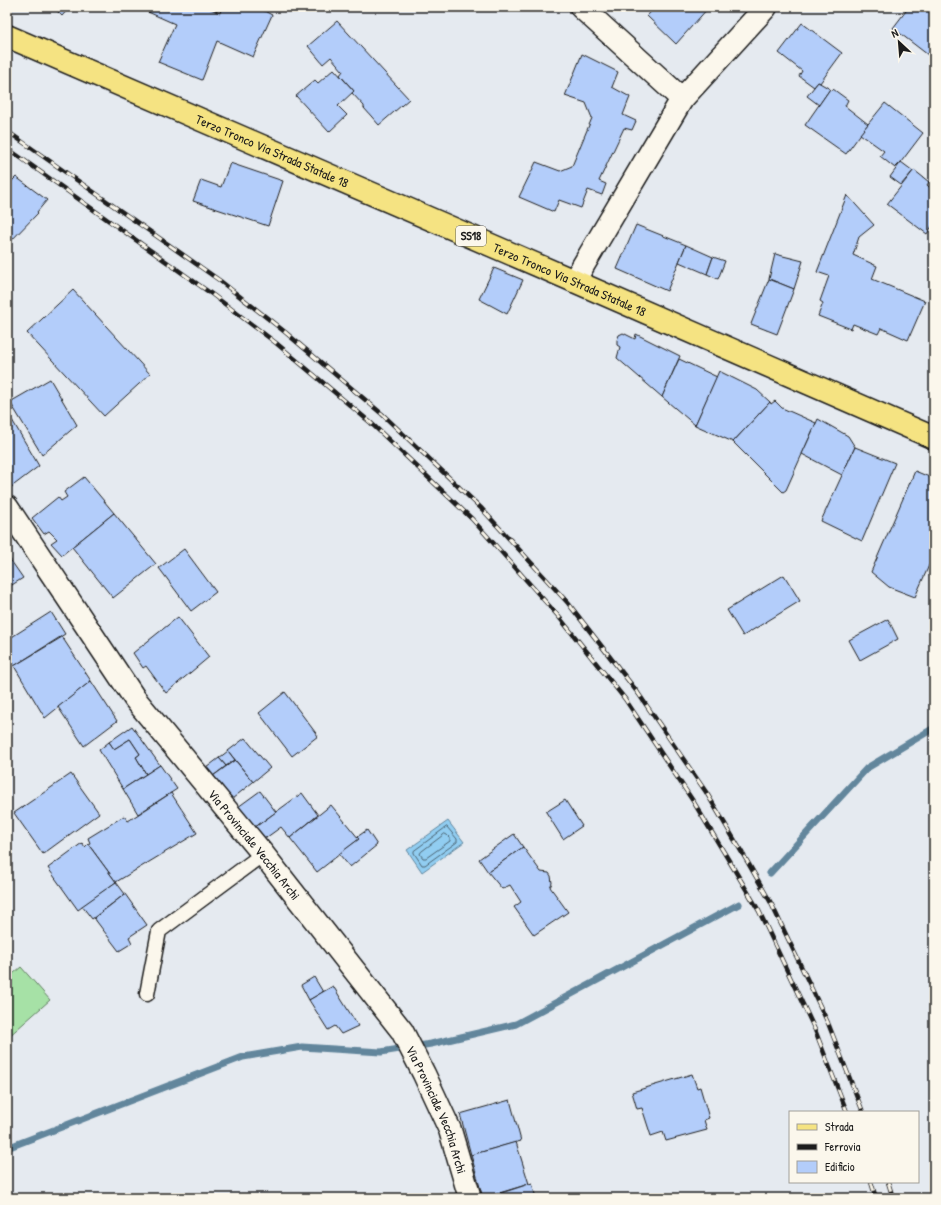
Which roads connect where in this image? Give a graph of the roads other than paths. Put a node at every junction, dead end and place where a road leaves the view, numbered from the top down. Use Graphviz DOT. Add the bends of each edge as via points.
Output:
graph roads {
  1 [pos="581,7"];
  2 [pos="766,7"];
  3 [pos="7,36"];
  4 [pos="682,99"];
  5 [pos="574,281"];
  6 [pos="934,438"];
  7 [pos="7,508"];
  8 [pos="263,854"];
  9 [pos="147,994"];
  10 [pos="470,1198"];
  1 -- 4 [label="street"];
  2 -- 4 [label="street"];
  3 -- 5 [label="main road, Terzo Tronco Via Strada Statale 18 / SS18"];
  4 -- 5 [label="street"];
  5 -- 6 [label="main road, Terzo Tronco Via Strada Statale 18 / SS18"];
  7 -- 8 [label="street, Via Provinciale Vecchia Archi" via="135,699"];
  8 -- 9 [label="lane" via="159,931"];
  8 -- 10 [label="street, Via Provinciale Vecchia Archi" via="402,1031 450,1130"];
}
